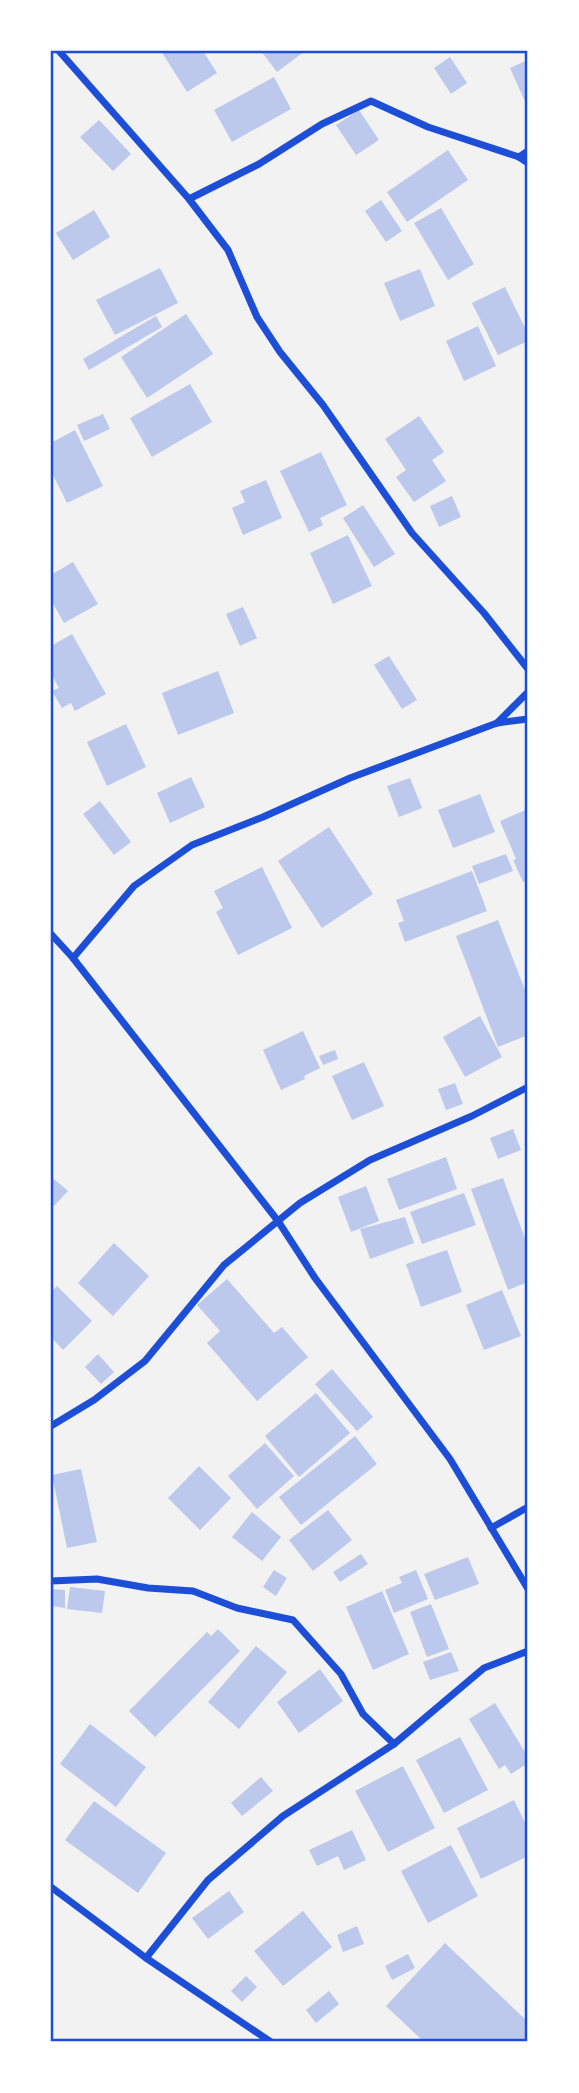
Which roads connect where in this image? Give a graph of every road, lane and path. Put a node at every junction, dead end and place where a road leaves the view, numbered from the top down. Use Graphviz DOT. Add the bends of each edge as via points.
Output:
graph roads {
  1 [pos="59,51"];
  2 [pos="528,151"];
  3 [pos="519,157"];
  4 [pos="528,163"];
  5 [pos="189,199"];
  6 [pos="528,668"];
  7 [pos="528,692"];
  8 [pos="528,719"];
  9 [pos="497,723"];
  10 [pos="51,934"];
  11 [pos="73,958"];
  12 [pos="528,1087"];
  13 [pos="278,1221"];
  14 [pos="51,1426"];
  15 [pos="528,1507"];
  16 [pos="491,1528"];
  17 [pos="51,1581"];
  18 [pos="528,1590"];
  19 [pos="528,1651"];
  20 [pos="394,1744"];
  21 [pos="51,1887"];
  22 [pos="146,1958"];
  23 [pos="271,2042"];
  1 -- 5 [label="street"];
  2 -- 3 [label="street"];
  3 -- 4 [label="street"];
  3 -- 5 [label="street" via="428,127 372,101 321,124 259,164"];
  5 -- 6 [label="street" via="228,250 257,317 280,352 323,405 412,533"];
  7 -- 9 [label="street"];
  8 -- 9 [label="street"];
  9 -- 11 [label="street" via="350,778 192,845 134,886"];
  10 -- 11 [label="street"];
  11 -- 13 [label="street"];
  12 -- 13 [label="street" via="370,1160"];
  13 -- 14 [label="street" via="224,1265 145,1361"];
  13 -- 16 [label="street" via="450,1459"];
  15 -- 16 [label="street"];
  16 -- 18 [label="street"];
  17 -- 20 [label="street" via="97,1579 192,1591 237,1608 293,1620 341,1674 363,1714"];
  19 -- 20 [label="street" via="484,1668"];
  20 -- 22 [label="street" via="284,1816 208,1880"];
  21 -- 22 [label="street"];
  22 -- 23 [label="street"];
}
